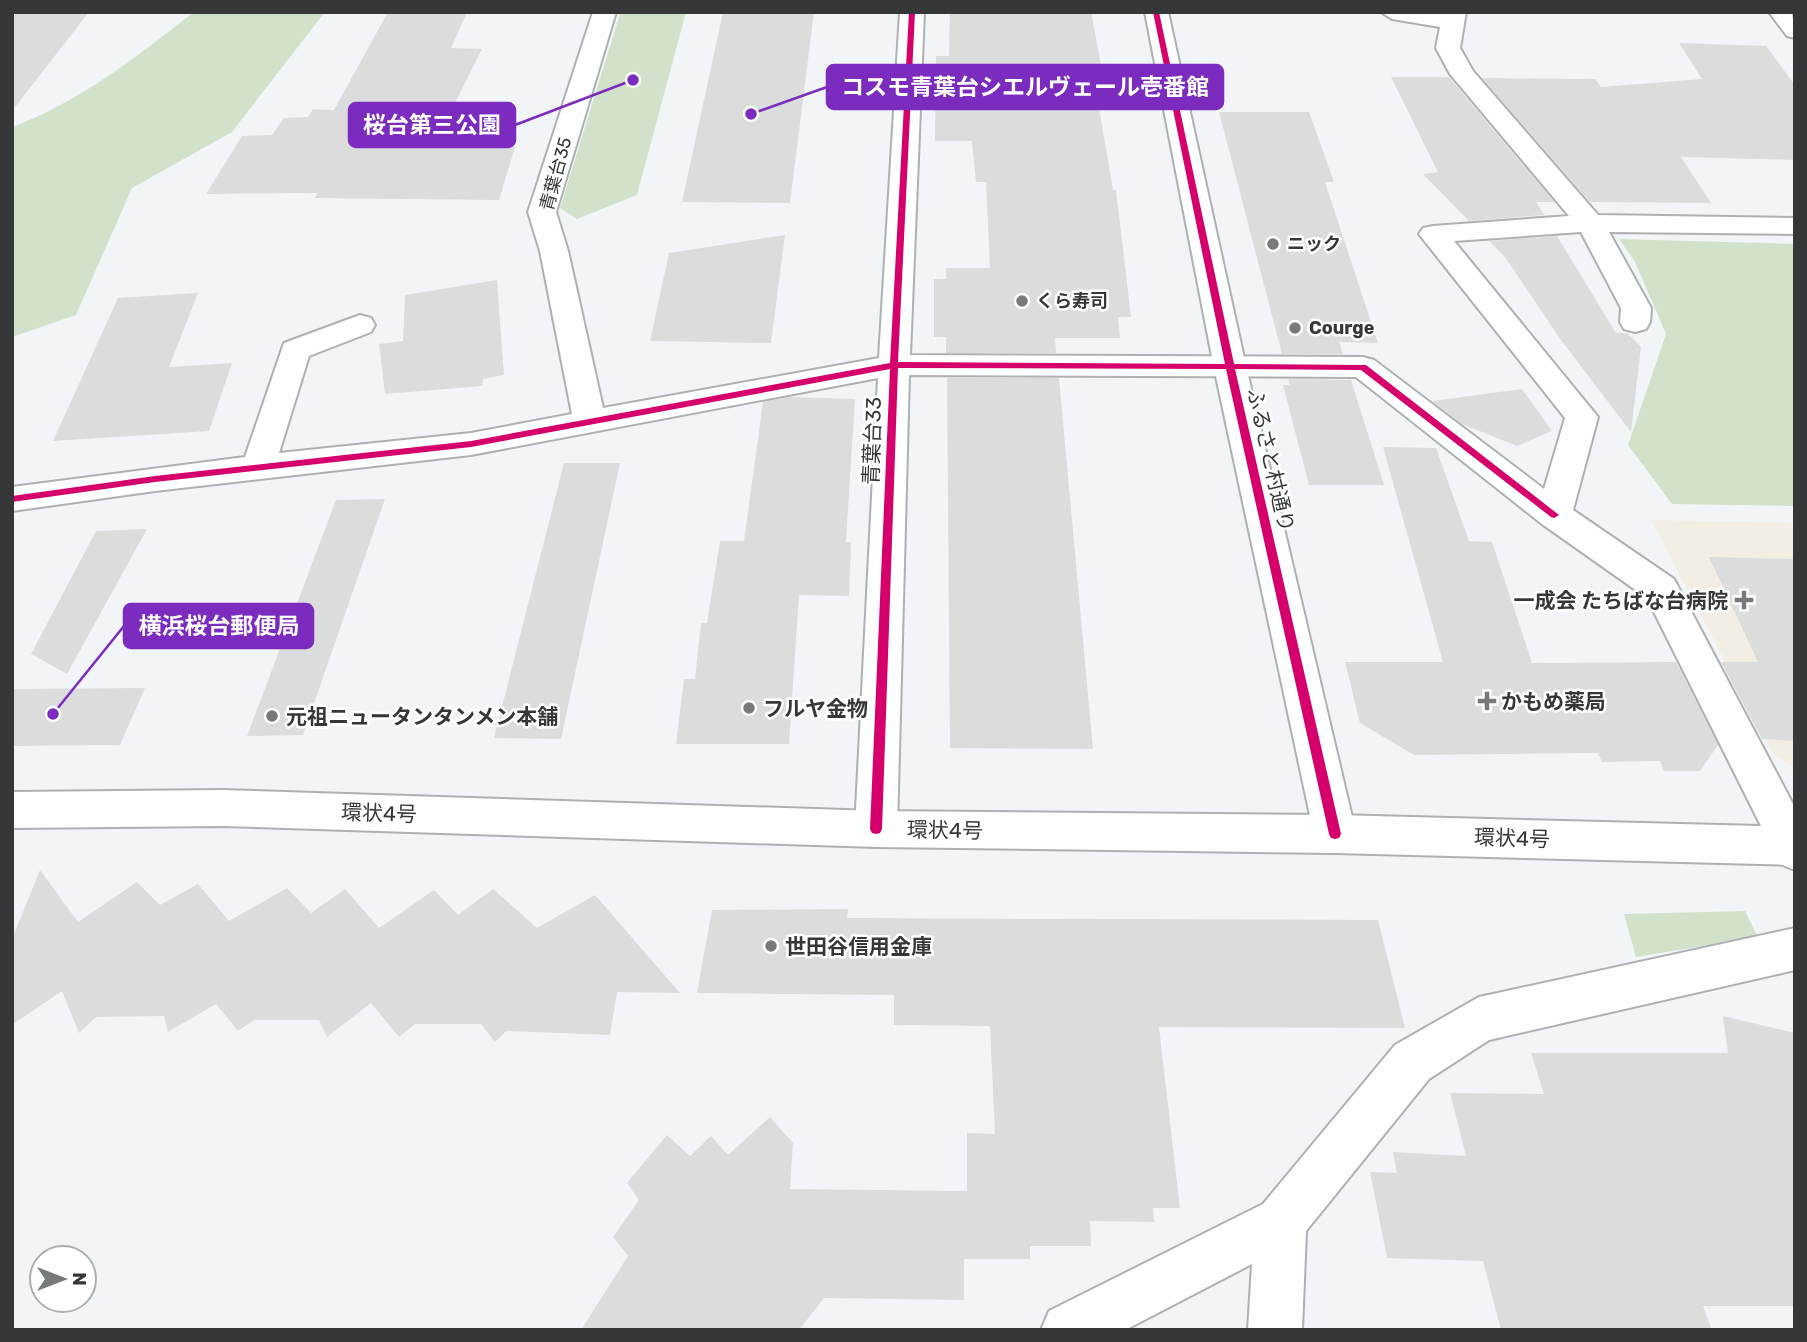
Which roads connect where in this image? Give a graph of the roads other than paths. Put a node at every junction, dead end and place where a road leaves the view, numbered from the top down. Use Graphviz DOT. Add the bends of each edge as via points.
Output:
graph roads {
  1 [pos="605,12"];
  2 [pos="912,12"];
  3 [pos="1156,12"];
  4 [pos="1392,12"];
  5 [pos="1780,12"];
  6 [pos="1454,17"];
  7 [pos="1795,32"];
  8 [pos="1590,223"];
  9 [pos="1795,226"];
  10 [pos="1635,322"];
  11 [pos="360,325"];
  12 [pos="894,365"];
  13 [pos="1230,367"];
  14 [pos="589,420"];
  15 [pos="258,468"];
  16 [pos="12,499"];
  17 [pos="1554,515"];
  18 [pos="12,810"];
  19 [pos="876,829"];
  20 [pos="1335,834"];
  21 [pos="1794,847"];
  22 [pos="1795,949"];
  23 [pos="1281,1222"];
  24 [pos="1068,1330"];
  25 [pos="1275,1330"];
  1 -- 14 [label="street, 青葉台35" via="542,212"];
  2 -- 12 [label="street, 青葉台33"];
  3 -- 13 [label="street, ふるさと村通り"];
  4 -- 6 [label="street"];
  5 -- 7 [label="street"];
  6 -- 8 [label="street" via="1448,48 1462,74"];
  8 -- 9 [label="street"];
  8 -- 10 [label="street" via="1636,308"];
  8 -- 17 [label="street" via="1433,234 1582,417"];
  11 -- 15 [label="street" via="295,350"];
  12 -- 13 [label="street"];
  12 -- 14 [label="street"];
  12 -- 19 [label="street, 青葉台33"];
  13 -- 17 [label="street" via="1363,367"];
  13 -- 20 [label="street, ふるさと村通り"];
  14 -- 15 [label="street" via="471,444"];
  15 -- 16 [label="street"];
  17 -- 21 [label="street" via="1661,589"];
  18 -- 19 [label="street, 環状4号" via="223,808"];
  19 -- 20 [label="street, 環状4号"];
  20 -- 21 [label="street, 環状4号"];
  22 -- 23 [label="street" via="1479,1020 1412,1062"];
  23 -- 24 [label="street"];
  23 -- 25 [label="street"];
}
